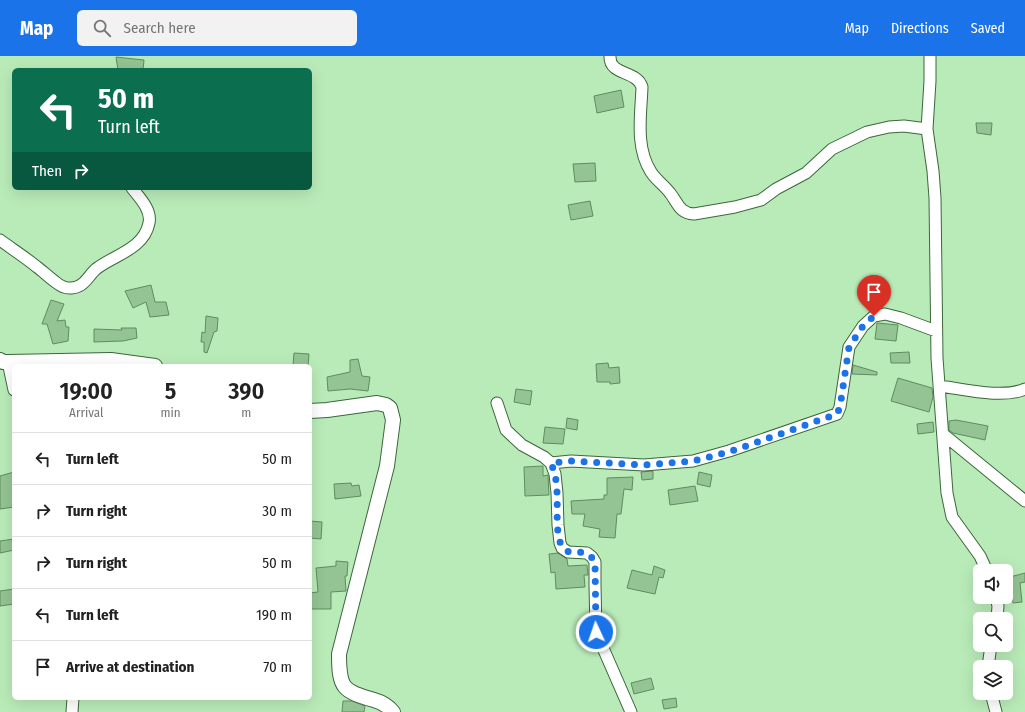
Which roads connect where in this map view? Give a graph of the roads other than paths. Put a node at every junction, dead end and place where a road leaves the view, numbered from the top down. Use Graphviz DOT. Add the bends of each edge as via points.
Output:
graph roads {
  1 [pos="610,56"];
  2 [pos="930,56"];
  3 [pos="927,129"];
  4 [pos="134,190"];
  5 [pos="0,240"];
  6 [pos="936,331"];
  7 [pos="3,363"];
  8 [pos="140,364"];
  9 [pos="12,385"];
  10 [pos="940,386"];
  11 [pos="1025,389"];
  12 [pos="497,403"];
  13 [pos="312,411"];
  14 [pos="943,434"];
  15 [pos="551,463"];
  16 [pos="1025,501"];
  17 [pos="984,564"];
  18 [pos="73,700"];
  19 [pos="993,700"];
  20 [pos="72,712"];
  21 [pos="392,712"];
  22 [pos="631,712"];
  23 [pos="996,712"];
  1 -- 3 [label="street" via="611,65 615,69 636,78 641,83 640,132 645,161 658,181 688,214 761,200 806,173 832,149 867,132 904,126"];
  2 -- 3 [label="street"];
  3 -- 6 [label="street" via="935,198"];
  4 -- 5 [label="street" via="149,214 150,222 144,236 127,252 106,262 78,286 62,287"];
  6 -- 10 [label="street"];
  6 -- 15 [label="street" via="885,314 874,316 863,326 849,347 837,414 729,452 693,461 644,465 571,461"];
  7 -- 8 [label="street" via="111,360"];
  7 -- 9 [label="street"];
  10 -- 11 [label="street" via="1008,393"];
  10 -- 14 [label="street"];
  12 -- 15 [label="street" via="506,430 522,445"];
  13 -- 21 [label="street" via="377,403 386,405 392,413 386,466 339,654 339,670 344,685 351,693 379,702"];
  14 -- 16 [label="street"];
  14 -- 17 [label="street" via="947,493 952,517"];
  15 -- 22 [label="street" via="556,480 560,543 568,552 587,553 595,562 596,632"];
  18 -- 20 [label="street"];
  19 -- 23 [label="street"];
}
